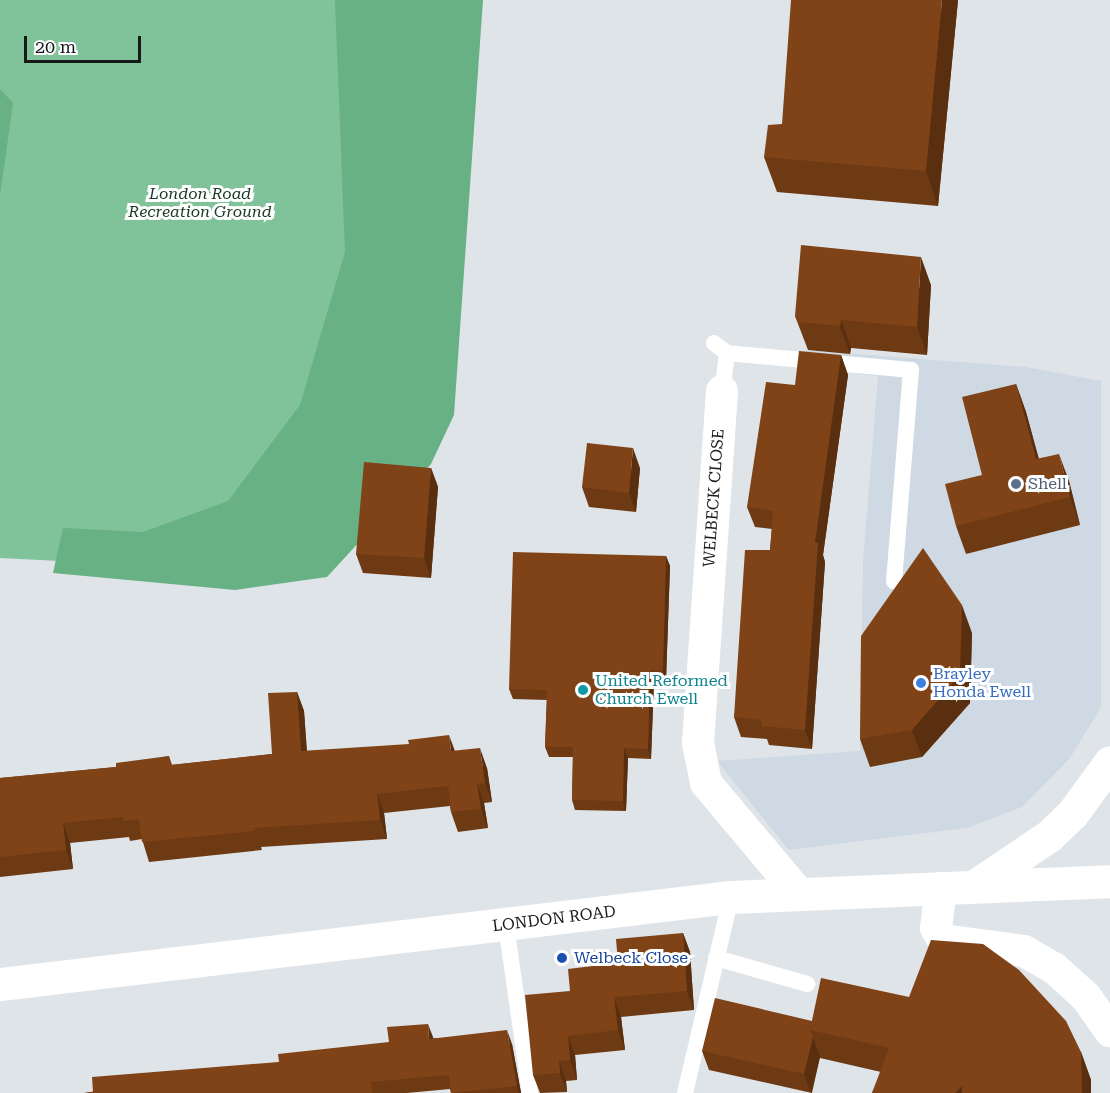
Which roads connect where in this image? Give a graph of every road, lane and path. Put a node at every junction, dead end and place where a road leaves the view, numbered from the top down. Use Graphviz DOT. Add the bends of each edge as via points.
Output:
graph roads {
  1 [pos="722,391"];
  2 [pos="894,581"];
  3 [pos="1110,762"];
  4 [pos="1110,881"];
  5 [pos="976,885"];
  6 [pos="941,888"];
  7 [pos="799,894"];
  8 [pos="731,897"];
  9 [pos="506,925"];
  10 [pos="716,958"];
  11 [pos="0,984"];
  12 [pos="807,984"];
  13 [pos="1110,1031"];
  14 [pos="530,1093"];
  15 [pos="685,1093"];
  1 -- 2 [label="lane" via="720,348 911,370"];
  1 -- 7 [label="street, WELBECK CLOSE" via="698,743 706,783"];
  3 -- 5 [label="main road" via="1065,821"];
  4 -- 5 [label="main road, LONDON ROAD"];
  5 -- 6 [label="main road, LONDON ROAD"];
  6 -- 7 [label="main road, LONDON ROAD"];
  6 -- 13 [label="street" via="936,928 943,940 1024,951 1054,968 1086,996"];
  7 -- 8 [label="main road, LONDON ROAD"];
  8 -- 9 [label="main road, LONDON ROAD"];
  8 -- 10 [label="lane"];
  9 -- 11 [label="main road, LONDON ROAD"];
  9 -- 14 [label="lane"];
  10 -- 12 [label="lane"];
  10 -- 15 [label="lane"];
}
